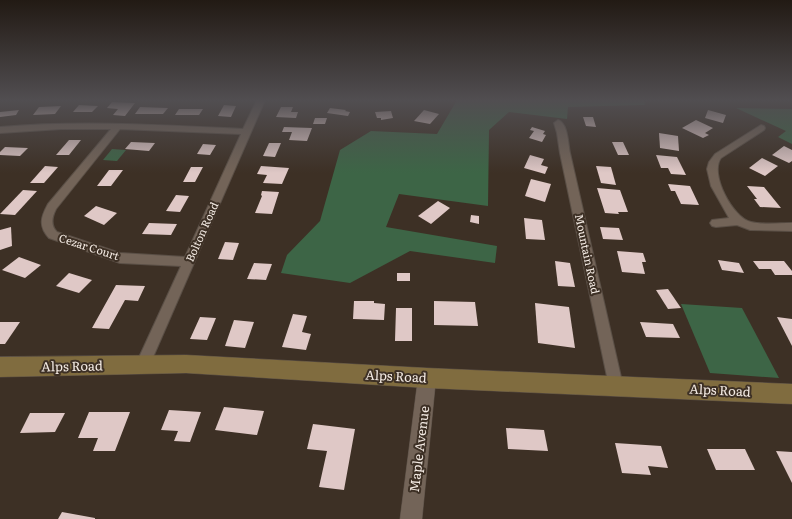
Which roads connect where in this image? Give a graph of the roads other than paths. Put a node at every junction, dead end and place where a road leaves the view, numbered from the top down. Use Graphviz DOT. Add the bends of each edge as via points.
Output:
graph roads {
  1 [pos="250,124"];
  2 [pos="558,124"];
  3 [pos="117,127"];
  4 [pos="761,128"];
  5 [pos="0,130"];
  6 [pos="246,132"];
  7 [pos="738,221"];
  8 [pos="716,223"];
  9 [pos="792,227"];
  10 [pos="188,262"];
  11 [pos="143,364"];
  12 [pos="0,367"];
  13 [pos="427,378"];
  14 [pos="616,386"];
  15 [pos="792,394"];
  16 [pos="411,519"];
  1 -- 6 [label="street, Bolton Road"];
  2 -- 14 [label="street, Mountain Road"];
  3 -- 5 [label="street" via="58,126"];
  3 -- 6 [label="street"];
  3 -- 10 [label="street, Cezar Court" via="52,207 46,220 48,230 53,235 120,258"];
  4 -- 7 [label="street" via="718,156 711,165 713,178"];
  6 -- 10 [label="street, Bolton Road"];
  7 -- 8 [label="street"];
  7 -- 9 [label="street" via="750,226"];
  10 -- 11 [label="street, Bolton Road"];
  11 -- 12 [label="main road, Alps Road"];
  11 -- 13 [label="main road, Alps Road" via="186,364"];
  13 -- 14 [label="main road, Alps Road"];
  13 -- 16 [label="street, Maple Avenue"];
  14 -- 15 [label="main road, Alps Road"];
}
